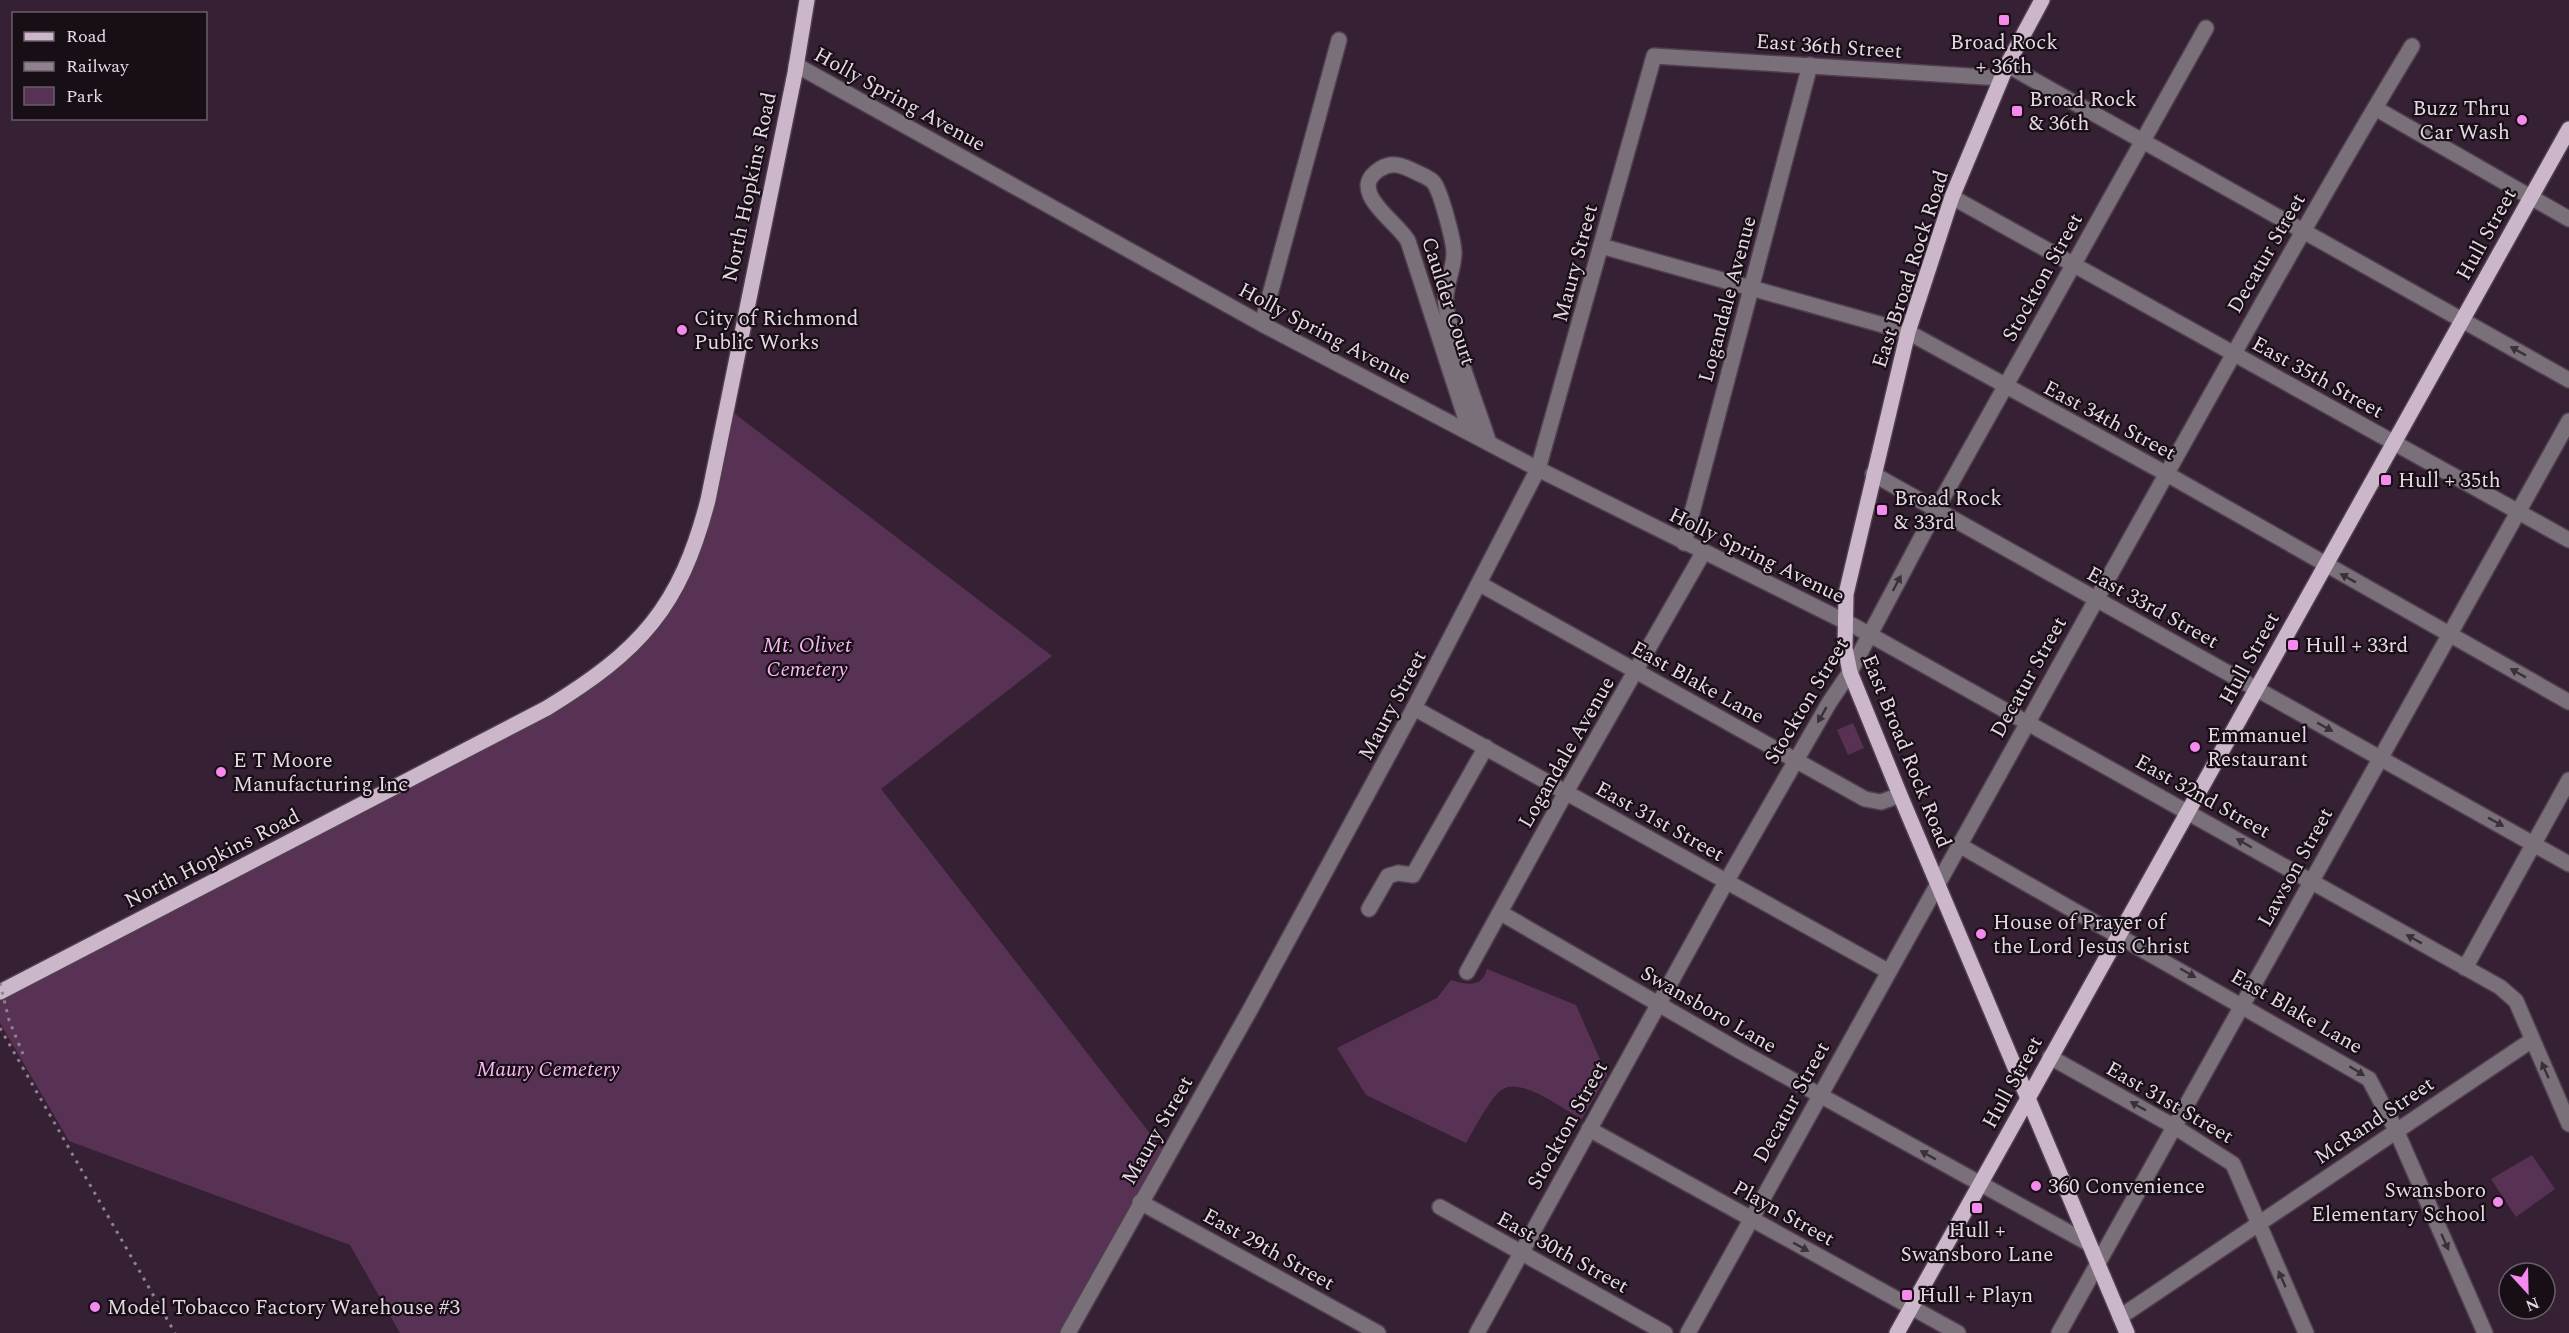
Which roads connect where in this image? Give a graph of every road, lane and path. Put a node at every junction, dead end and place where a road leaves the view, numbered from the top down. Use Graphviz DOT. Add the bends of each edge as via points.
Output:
graph roads {
  1 [pos="807,0"];
  2 [pos="2042,0"];
  3 [pos="2206,28"];
  4 [pos="1339,40"];
  5 [pos="2412,46"];
  6 [pos="1654,56"];
  7 [pos="796,65"];
  8 [pos="1810,65"];
  9 [pos="2004,71"];
  10 [pos="2374,108"];
  11 [pos="2569,129"];
  12 [pos="2143,141"];
  13 [pos="1952,197"];
  14 [pos="2530,198"];
  15 [pos="2569,219"];
  16 [pos="2303,231"];
  17 [pos="1601,246"];
  18 [pos="2073,264"];
  19 [pos="1752,288"];
  20 [pos="2462,320"];
  21 [pos="1262,324"];
  22 [pos="1908,332"];
  23 [pos="2233,354"];
  24 [pos="2569,380"];
  25 [pos="2006,387"];
  26 [pos="2569,421"];
  27 [pos="1470,432"];
  28 [pos="1489,443"];
  29 [pos="2393,443"];
  30 [pos="1538,469"];
  31 [pos="1873,474"];
  32 [pos="2165,474"];
  33 [pos="1936,510"];
  34 [pos="2518,512"];
  35 [pos="2569,540"];
  36 [pos="1684,543"];
  37 [pos="1703,553"];
  38 [pos="2325,566"];
  39 [pos="1480,584"];
  40 [pos="2096,600"];
  41 [pos="1844,621"];
  42 [pos="1870,634"];
  43 [pos="2449,634"];
  44 [pos="1636,672"];
  45 [pos="1850,672"];
  46 [pos="2256,688"];
  47 [pos="2569,702"];
  48 [pos="1414,708"];
  49 [pos="2027,721"];
  50 [pos="1486,747"];
  51 [pos="2380,758"];
  52 [pos="1796,760"];
  53 [pos="2569,780"];
  54 [pos="1566,792"];
  55 [pos="1900,795"];
  56 [pos="2188,811"];
  57 [pos="1959,844"];
  58 [pos="2534,844"];
  59 [pos="2569,864"];
  60 [pos="1726,882"];
  61 [pos="2311,882"];
  62 [pos="1938,883"];
  63 [pos="1369,909"];
  64 [pos="1501,913"];
  65 [pos="2119,934"];
  66 [pos="2465,968"];
  67 [pos="1886,970"];
  68 [pos="1467,972"];
  69 [pos="0,992"];
  70 [pos="2243,1004"];
  71 [pos="1658,1005"];
  72 [pos="2532,1040"];
  73 [pos="2050,1057"];
  74 [pos="1819,1095"];
  75 [pos="2028,1097"];
  76 [pos="2569,1124"];
  77 [pos="2175,1127"];
  78 [pos="1589,1129"];
  79 [pos="2396,1130"];
  80 [pos="1978,1184"];
  81 [pos="1140,1202"];
  82 [pos="1440,1207"];
  83 [pos="1750,1218"];
  84 [pos="2257,1223"];
  85 [pos="2088,1243"];
  86 [pos="1521,1254"];
  87 [pos="2097,1265"];
  88 [pos="1911,1307"];
  89 [pos="2120,1317"];
  90 [pos="1068,1333"];
  91 [pos="1378,1333"];
  92 [pos="1477,1333"];
  93 [pos="1665,1333"];
  94 [pos="1688,1333"];
  95 [pos="1897,1333"];
  96 [pos="1958,1333"];
  97 [pos="2059,1333"];
  98 [pos="2127,1333"];
  99 [pos="2306,1333"];
  100 [pos="2485,1333"];
  1 -- 7 [label="main road, North Hopkins Road"];
  2 -- 9 [label="main road, East Broad Rock Road"];
  3 -- 12 [label="street, Stockton Street"];
  4 -- 21 [label="street"];
  5 -- 10 [label="street, Decatur Street"];
  6 -- 8 [label="street, East 36th Street"];
  6 -- 17 [label="street, Maury Street"];
  7 -- 21 [label="street, Holly Spring Avenue"];
  7 -- 69 [label="main road, North Hopkins Road" via="698,540 678,586 654,622 624,654 547,708"];
  8 -- 9 [label="street, East 36th Street"];
  8 -- 19 [label="street, Logandale Avenue"];
  9 -- 12 [label="street, East 36th Street"];
  9 -- 13 [label="main road, East Broad Rock Road"];
  10 -- 14 [label="street"];
  10 -- 16 [label="street, Decatur Street"];
  11 -- 14 [label="main road, Hull Street"];
  12 -- 16 [label="street, East 36th Street"];
  12 -- 18 [label="street, Stockton Street"];
  13 -- 18 [label="street, East 35th Street"];
  13 -- 22 [label="main road, East Broad Rock Road"];
  14 -- 15 [label="street"];
  14 -- 20 [label="main road, Hull Street"];
  16 -- 20 [label="street, East 36th Street"];
  16 -- 23 [label="street, Decatur Street"];
  17 -- 19 [label="street, East 34th Street"];
  17 -- 30 [label="street, Maury Street"];
  18 -- 23 [label="street, East 35th Street"];
  18 -- 25 [label="street, Stockton Street"];
  19 -- 22 [label="street, East 34th Street"];
  19 -- 36 [label="street, Logandale Avenue"];
  24 -- 20 [label="street, East 36th Street, one-way"];
  20 -- 29 [label="main road, Hull Street"];
  21 -- 27 [label="street, Holly Spring Avenue"];
  22 -- 25 [label="street, East 34th Street"];
  22 -- 31 [label="main road, East Broad Rock Road"];
  23 -- 29 [label="street, East 35th Street"];
  23 -- 32 [label="street, Decatur Street"];
  25 -- 32 [label="street, East 34th Street"];
  25 -- 33 [label="street, Stockton Street"];
  26 -- 34 [label="street, Lawson Street"];
  27 -- 28 [label="street, Holly Spring Avenue"];
  27 -- 28 [label="street, Caulder Court" via="1408,241 1369,194 1370,179 1388,164 1397,164 1429,179 1437,190 1454,253 1446,304"];
  28 -- 30 [label="street, Holly Spring Avenue"];
  29 -- 34 [label="street, East 35th Street"];
  29 -- 38 [label="main road, Hull Street"];
  30 -- 36 [label="street, Holly Spring Avenue"];
  30 -- 39 [label="street, Maury Street"];
  31 -- 33 [label="street, East 33rd Street"];
  31 -- 41 [label="main road, East Broad Rock Road" via="1846,594"];
  32 -- 38 [label="street, East 34th Street"];
  32 -- 40 [label="street, Decatur Street"];
  33 -- 40 [label="street, East 33rd Street"];
  42 -- 33 [label="street, Stockton Street, one-way"];
  34 -- 35 [label="street, East 35th Street"];
  34 -- 43 [label="street, Lawson Street"];
  36 -- 37 [label="street, Holly Spring Avenue"];
  37 -- 41 [label="street, Holly Spring Avenue"];
  37 -- 44 [label="street, Logandale Avenue"];
  43 -- 38 [label="street, East 34th Street, one-way"];
  38 -- 46 [label="main road, Hull Street"];
  39 -- 44 [label="street, East Blake Lane"];
  39 -- 48 [label="street, Maury Street"];
  40 -- 46 [label="street, East 33rd Street"];
  40 -- 49 [label="street, Decatur Street"];
  41 -- 42 [label="street, East 32nd Street"];
  41 -- 45 [label="main road, East Broad Rock Road"];
  42 -- 45 [label="street, Stockton Street"];
  42 -- 49 [label="street, East 32nd Street"];
  47 -- 43 [label="street, East 34th Street, one-way"];
  43 -- 51 [label="street, Lawson Street"];
  44 -- 52 [label="street, East Blake Lane"];
  44 -- 54 [label="street, Logandale Avenue"];
  45 -- 52 [label="street, Stockton Street, one-way"];
  45 -- 55 [label="main road, East Broad Rock Road"];
  46 -- 51 [label="street, East 33rd Street, one-way"];
  46 -- 56 [label="main road, Hull Street"];
  48 -- 50 [label="street, East 31st Street"];
  48 -- 81 [label="street, Maury Street" via="1250,1010"];
  49 -- 56 [label="street, East 32nd Street"];
  49 -- 57 [label="street, Decatur Street"];
  50 -- 54 [label="street, East 31st Street"];
  50 -- 63 [label="street" via="1413,875 1388,876"];
  51 -- 58 [label="street, East 33rd Street, one-way"];
  51 -- 61 [label="street, Lawson Street"];
  52 -- 55 [label="street, East Blake Lane" via="1865,799 1881,802"];
  52 -- 60 [label="street, Stockton Street"];
  53 -- 58 [label="street"];
  54 -- 60 [label="street, East 31st Street"];
  54 -- 64 [label="street, Logandale Avenue"];
  55 -- 62 [label="main road, East Broad Rock Road"];
  61 -- 56 [label="street, East 32nd Street, one-way"];
  56 -- 65 [label="main road, Hull Street"];
  57 -- 62 [label="street, Decatur Street"];
  57 -- 65 [label="street, East Blake Lane"];
  58 -- 59 [label="street, East 33rd Street"];
  58 -- 66 [label="street"];
  60 -- 67 [label="street, East 31st Street"];
  60 -- 71 [label="street, Stockton Street"];
  66 -- 61 [label="street, East 32nd Street, one-way"];
  61 -- 70 [label="street, Lawson Street"];
  62 -- 67 [label="street, Decatur Street"];
  62 -- 75 [label="main road, East Broad Rock Road"];
  64 -- 68 [label="street, Logandale Avenue"];
  64 -- 71 [label="street, Swansboro Lane"];
  65 -- 70 [label="street, East Blake Lane, one-way"];
  65 -- 73 [label="main road, Hull Street"];
  66 -- 72 [label="street, East 32nd Street" via="2511,995"];
  67 -- 74 [label="street, Decatur Street"];
  70 -- 77 [label="street, Lawson Street"];
  70 -- 79 [label="street, East Blake Lane, one-way" via="2369,1079"];
  71 -- 74 [label="street, Swansboro Lane"];
  71 -- 78 [label="street, Stockton Street"];
  76 -- 72 [label="street, East 32nd Street, one-way"];
  72 -- 79 [label="street, McRand Street"];
  73 -- 75 [label="main road, Hull Street"];
  77 -- 73 [label="street, East 31st Street, one-way"];
  80 -- 74 [label="street, Swansboro Lane, one-way"];
  74 -- 83 [label="street, Decatur Street"];
  75 -- 80 [label="main road, Hull Street"];
  75 -- 85 [label="main road, East Broad Rock Road"];
  77 -- 84 [label="street, East 31st Street" via="2233,1164"];
  77 -- 87 [label="street, Lawson Street"];
  78 -- 83 [label="street, Playn Street"];
  78 -- 86 [label="street, Stockton Street"];
  79 -- 84 [label="street, McRand Street"];
  79 -- 100 [label="street, East Blake Lane, one-way"];
  80 -- 85 [label="street, Swansboro Lane"];
  80 -- 88 [label="main road, Hull Street"];
  81 -- 90 [label="street, Maury Street"];
  81 -- 91 [label="street, East 29th Street"];
  82 -- 86 [label="street, East 30th Street"];
  83 -- 88 [label="street, Playn Street, one-way"];
  83 -- 94 [label="street, Decatur Street"];
  84 -- 89 [label="street, McRand Street"];
  99 -- 84 [label="street, East 31st Street, one-way"];
  85 -- 87 [label="main road, East Broad Rock Road"];
  86 -- 92 [label="street, Stockton Street"];
  86 -- 93 [label="street, East 30th Street"];
  87 -- 89 [label="main road, East Broad Rock Road"];
  87 -- 97 [label="street, Lawson Street"];
  88 -- 95 [label="main road, Hull Street"];
  88 -- 96 [label="street, Playn Street"];
  89 -- 98 [label="main road, East Broad Rock Road"];
}
